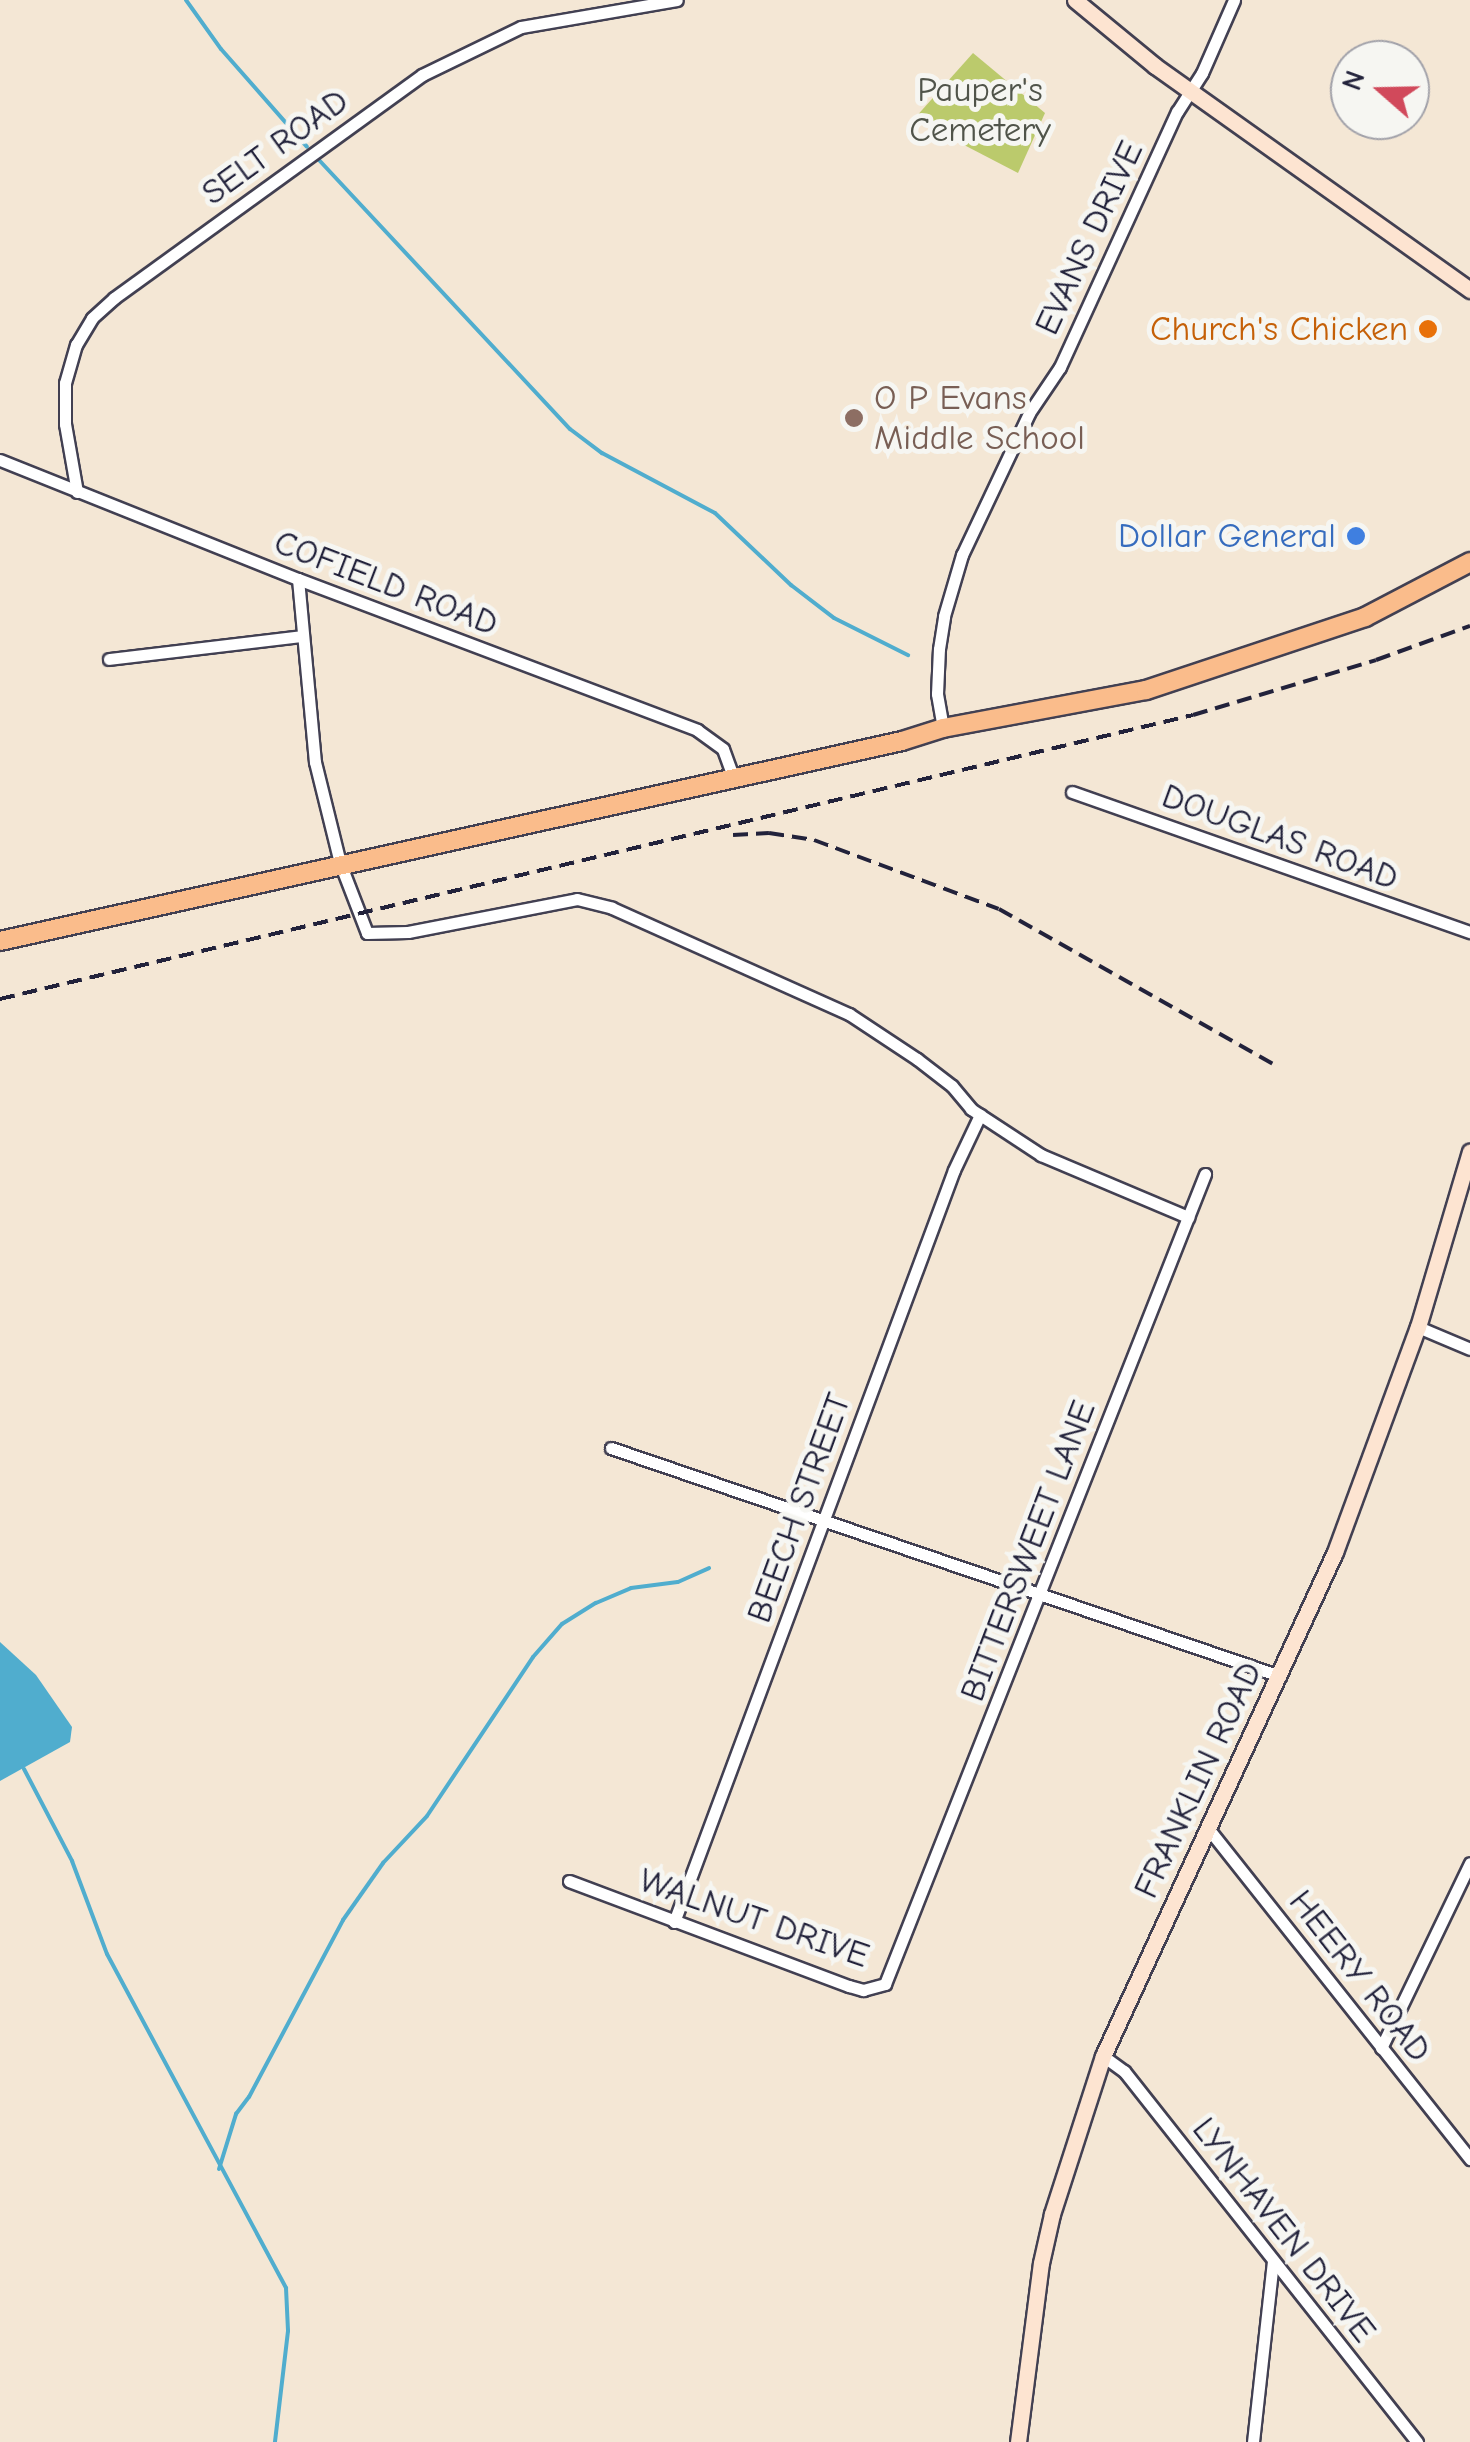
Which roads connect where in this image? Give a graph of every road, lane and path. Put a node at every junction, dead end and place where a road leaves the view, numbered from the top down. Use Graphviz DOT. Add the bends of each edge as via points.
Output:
graph roads {
  1 [pos="678,0"];
  2 [pos="1076,0"];
  3 [pos="1234,0"];
  4 [pos="1190,91"];
  5 [pos="1470,290"];
  6 [pos="0,460"];
  7 [pos="77,492"];
  8 [pos="1470,562"];
  9 [pos="298,580"];
  10 [pos="302,636"];
  11 [pos="109,659"];
  12 [pos="944,728"];
  13 [pos="733,776"];
  14 [pos="1072,792"];
  15 [pos="340,863"];
  16 [pos="1470,932"];
  17 [pos="0,941"];
  18 [pos="980,1115"];
  19 [pos="1470,1152"];
  20 [pos="1204,1174"];
  21 [pos="1188,1217"];
  22 [pos="1418,1327"];
  23 [pos="1470,1349"];
  24 [pos="611,1448"];
  25 [pos="824,1522"];
  26 [pos="1041,1594"];
  27 [pos="1280,1676"];
  28 [pos="1207,1827"];
  29 [pos="1470,1863"];
  30 [pos="569,1881"];
  31 [pos="674,1922"];
  32 [pos="902,1949"];
  33 [pos="1380,2048"];
  34 [pos="1103,2056"];
  35 [pos="1470,2158"];
  36 [pos="1273,2262"];
  37 [pos="1018,2442"];
  38 [pos="1253,2442"];
  39 [pos="1417,2442"];
  1 -- 7 [label="street, SELT ROAD" via="521,28 422,75 114,298 76,345 65,383"];
  2 -- 4 [label="main road"];
  3 -- 4 [label="street, EVANS DRIVE"];
  4 -- 5 [label="main road"];
  4 -- 12 [label="street, EVANS DRIVE" via="962,555 939,649"];
  6 -- 7 [label="street, COFIELD ROAD"];
  7 -- 9 [label="street, COFIELD ROAD"];
  8 -- 12 [label="main road" via="1365,617 1146,690"];
  9 -- 10 [label="street"];
  9 -- 13 [label="street, COFIELD ROAD" via="708,735 724,750"];
  10 -- 11 [label="street"];
  10 -- 15 [label="street" via="315,762"];
  12 -- 13 [label="main road"];
  13 -- 15 [label="main road"];
  14 -- 16 [label="street, DOUGLAS ROAD"];
  15 -- 17 [label="main road"];
  15 -- 18 [label="street" via="367,933 377,936 546,902 577,899 612,908 848,1014 917,1058"];
  18 -- 21 [label="street" via="1064,1167"];
  18 -- 25 [label="street, BEECH STREET"];
  19 -- 22 [label="main road, FRANKLIN ROAD"];
  20 -- 21 [label="street, BITTERSWEET LANE"];
  21 -- 26 [label="street, BITTERSWEET LANE"];
  22 -- 23 [label="street"];
  22 -- 27 [label="main road, FRANKLIN ROAD" via="1335,1552"];
  24 -- 25 [label="street"];
  25 -- 26 [label="street"];
  25 -- 31 [label="street, BEECH STREET"];
  26 -- 27 [label="street"];
  26 -- 32 [label="street, BITTERSWEET LANE"];
  27 -- 28 [label="main road, FRANKLIN ROAD"];
  28 -- 33 [label="street, HEERY ROAD"];
  28 -- 34 [label="main road, FRANKLIN ROAD"];
  29 -- 33 [label="street"];
  30 -- 31 [label="street, WALNUT DRIVE"];
  31 -- 32 [label="street, WALNUT DRIVE" via="863,1990 885,1984"];
  33 -- 35 [label="street, HEERY ROAD"];
  34 -- 36 [label="street, LYNHAVEN DRIVE" via="1124,2071"];
  34 -- 37 [label="main road, FRANKLIN ROAD" via="1041,2263"];
  36 -- 38 [label="street"];
  36 -- 39 [label="street, LYNHAVEN DRIVE"];
}
